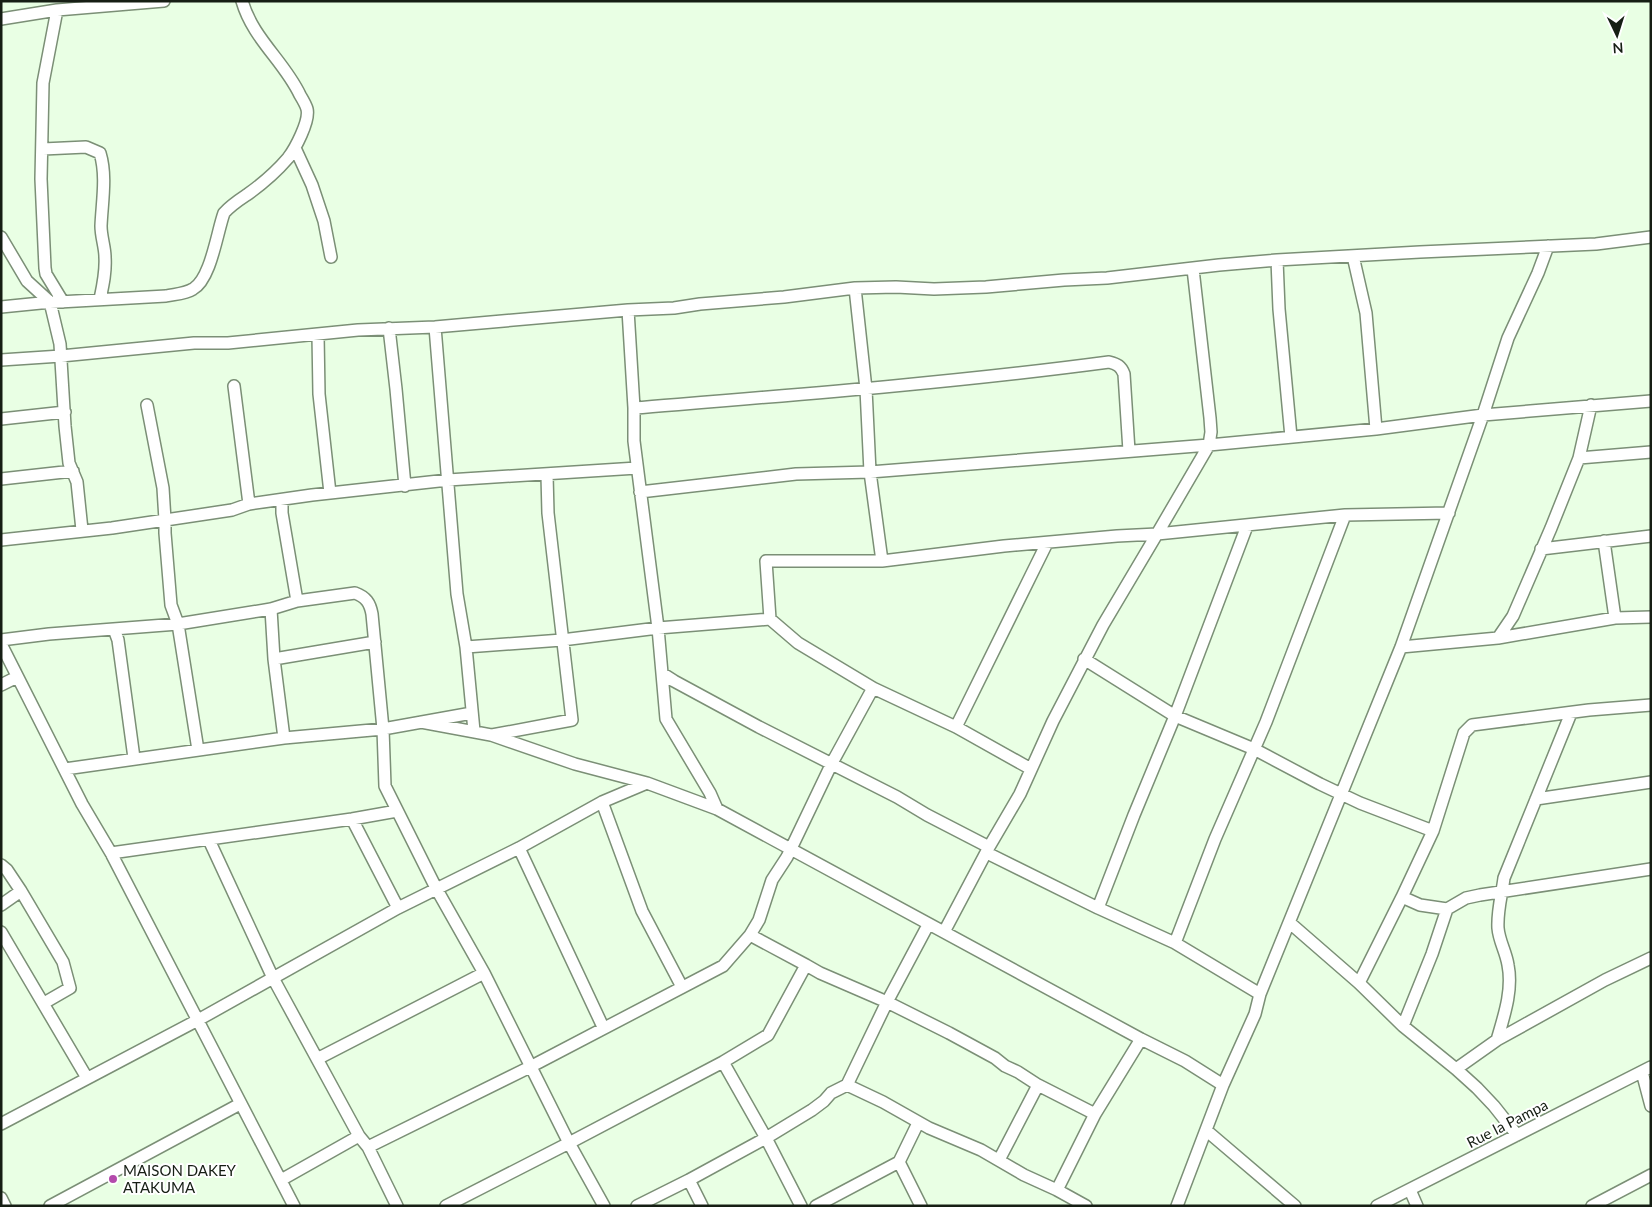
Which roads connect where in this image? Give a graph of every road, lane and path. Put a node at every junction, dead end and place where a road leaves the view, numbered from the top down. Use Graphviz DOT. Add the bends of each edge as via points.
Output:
graph roads {
  1 [pos="164,1"];
  2 [pos="242,1"];
  3 [pos="57,10"];
  4 [pos="1,19"];
  5 [pos="295,148"];
  6 [pos="43,149"];
  7 [pos="1,237"];
  8 [pos="1651,237"];
  9 [pos="1548,246"];
  10 [pos="1353,256"];
  11 [pos="331,257"];
  12 [pos="1277,260"];
  13 [pos="1193,269"];
  14 [pos="855,288"];
  15 [pos="100,299"];
  16 [pos="50,302"];
  17 [pos="62,302"];
  18 [pos="1,307"];
  19 [pos="628,310"];
  20 [pos="435,327"];
  21 [pos="389,328"];
  22 [pos="318,335"];
  23 [pos="61,356"];
  24 [pos="1,360"];
  25 [pos="234,386"];
  26 [pos="866,389"];
  27 [pos="1651,401"];
  28 [pos="147,404"];
  29 [pos="1591,405"];
  30 [pos="634,408"];
  31 [pos="65,412"];
  32 [pos="1483,415"];
  33 [pos="1,419"];
  34 [pos="1376,429"];
  35 [pos="1291,437"];
  36 [pos="1209,445"];
  37 [pos="1129,451"];
  38 [pos="1651,452"];
  39 [pos="1579,458"];
  40 [pos="637,468"];
  41 [pos="73,472"];
  42 [pos="870,472"];
  43 [pos="547,475"];
  44 [pos="1,479"];
  45 [pos="448,480"];
  46 [pos="404,486"];
  47 [pos="640,492"];
  48 [pos="330,493"];
  49 [pos="282,500"];
  50 [pos="249,504"];
  51 [pos="1449,513"];
  52 [pos="1345,515"];
  53 [pos="165,520"];
  54 [pos="1247,526"];
  55 [pos="82,530"];
  56 [pos="1157,534"];
  57 [pos="1651,536"];
  58 [pos="1,540"];
  59 [pos="1604,541"];
  60 [pos="1047,543"];
  61 [pos="1541,549"];
  62 [pos="882,560"];
  63 [pos="297,601"];
  64 [pos="271,609"];
  65 [pos="1651,617"];
  66 [pos="1615,618"];
  67 [pos="770,620"];
  68 [pos="178,624"];
  69 [pos="658,628"];
  70 [pos="114,629"];
  71 [pos="1498,638"];
  72 [pos="1,640"];
  73 [pos="562,640"];
  74 [pos="375,642"];
  75 [pos="1,644"];
  76 [pos="466,647"];
  77 [pos="1401,647"];
  78 [pos="274,659"];
  79 [pos="1084,659"];
  80 [pos="663,674"];
  81 [pos="18,677"];
  82 [pos="1,685"];
  83 [pos="873,688"];
  84 [pos="1651,705"];
  85 [pos="472,713"];
  86 [pos="1571,713"];
  87 [pos="1175,716"];
  88 [pos="421,722"];
  89 [pos="956,727"];
  90 [pos="383,729"];
  91 [pos="474,731"];
  92 [pos="491,735"];
  93 [pos="284,738"];
  94 [pos="1254,749"];
  95 [pos="198,750"];
  96 [pos="134,758"];
  97 [pos="832,764"];
  98 [pos="65,769"];
  99 [pos="1031,769"];
  100 [pos="1651,782"];
  101 [pos="647,783"];
  102 [pos="1341,794"];
  103 [pos="1536,799"];
  104 [pos="602,802"];
  105 [pos="717,809"];
  106 [pos="397,811"];
  107 [pos="352,820"];
  108 [pos="1433,832"];
  109 [pos="209,840"];
  110 [pos="519,848"];
  111 [pos="790,849"];
  112 [pos="988,850"];
  113 [pos="111,854"];
  114 [pos="1,866"];
  115 [pos="1651,870"];
  116 [pos="436,888"];
  117 [pos="21,891"];
  118 [pos="1503,891"];
  119 [pos="1402,897"];
  120 [pos="1,905"];
  121 [pos="398,908"];
  122 [pos="1098,908"];
  123 [pos="1446,909"];
  124 [pos="1290,923"];
  125 [pos="928,924"];
  126 [pos="1,932"];
  127 [pos="944,932"];
  128 [pos="750,935"];
  129 [pos="1175,943"];
  130 [pos="1651,958"];
  131 [pos="806,965"];
  132 [pos="484,973"];
  133 [pos="273,978"];
  134 [pos="1359,983"];
  135 [pos="682,987"];
  136 [pos="1260,994"];
  137 [pos="887,1002"];
  138 [pos="44,1003"];
  139 [pos="198,1020"];
  140 [pos="1404,1026"];
  141 [pos="603,1027"];
  142 [pos="1141,1040"];
  143 [pos="1497,1040"];
  144 [pos="317,1059"];
  145 [pos="723,1062"];
  146 [pos="530,1066"];
  147 [pos="1456,1069"];
  148 [pos="1646,1069"];
  149 [pos="87,1078"];
  150 [pos="847,1085"];
  151 [pos="1223,1085"];
  152 [pos="1038,1086"];
  153 [pos="240,1104"];
  154 [pos="1651,1106"];
  155 [pos="1095,1114"];
  156 [pos="3,1119"];
  157 [pos="918,1123"];
  158 [pos="1207,1131"];
  159 [pos="1517,1135"];
  160 [pos="359,1136"];
  161 [pos="766,1138"];
  162 [pos="569,1143"];
  163 [pos="368,1147"];
  164 [pos="998,1160"];
  165 [pos="899,1162"];
  166 [pos="1651,1175"];
  167 [pos="281,1180"];
  168 [pos="689,1180"];
  169 [pos="1057,1190"];
  170 [pos="1410,1190"];
  171 [pos="1,1198"];
  172 [pos="5,1206"];
  173 [pos="50,1206"];
  174 [pos="294,1206"];
  175 [pos="397,1206"];
  176 [pos="446,1206"];
  177 [pos="604,1206"];
  178 [pos="637,1206"];
  179 [pos="702,1206"];
  180 [pos="801,1206"];
  181 [pos="816,1206"];
  182 [pos="921,1206"];
  183 [pos="1086,1206"];
  184 [pos="1177,1206"];
  185 [pos="1295,1206"];
  186 [pos="1377,1206"];
  187 [pos="1417,1206"];
  188 [pos="1592,1206"];
  1 -- 3 [label="street"];
  2 -- 5 [label="street" via="254,29 296,85 308,110"];
  3 -- 4 [label="street"];
  3 -- 6 [label="street" via="42,83"];
  5 -- 11 [label="street" via="324,220"];
  5 -- 15 [label="street" via="262,184 224,213 205,275 195,288 166,296"];
  6 -- 15 [label="street" via="86,147 100,153 105,279"];
  6 -- 17 [label="street" via="45,268"];
  7 -- 16 [label="street" via="27,281"];
  8 -- 9 [label="street"];
  9 -- 10 [label="street"];
  9 -- 32 [label="street" via="1508,338"];
  10 -- 12 [label="street"];
  10 -- 34 [label="street" via="1366,313"];
  12 -- 13 [label="street"];
  12 -- 35 [label="street"];
  13 -- 14 [label="street" via="986,287"];
  13 -- 36 [label="street" via="1210,418"];
  14 -- 19 [label="street"];
  14 -- 26 [label="street"];
  15 -- 17 [label="street"];
  16 -- 17 [label="street"];
  16 -- 18 [label="street"];
  16 -- 23 [label="street"];
  19 -- 20 [label="street"];
  19 -- 30 [label="street"];
  20 -- 21 [label="street"];
  20 -- 45 [label="street"];
  21 -- 22 [label="street"];
  21 -- 46 [label="street"];
  22 -- 23 [label="street"];
  22 -- 48 [label="street" via="319,394"];
  23 -- 24 [label="street"];
  23 -- 31 [label="street"];
  25 -- 50 [label="street"];
  26 -- 30 [label="street"];
  26 -- 37 [label="street" via="1109,362 1122,368 1124,374"];
  26 -- 42 [label="street"];
  27 -- 29 [label="street"];
  28 -- 53 [label="street"];
  29 -- 32 [label="street"];
  29 -- 39 [label="street"];
  30 -- 40 [label="street"];
  31 -- 33 [label="street"];
  31 -- 41 [label="street" via="69,463"];
  32 -- 34 [label="street"];
  32 -- 51 [label="street"];
  34 -- 35 [label="street"];
  35 -- 36 [label="street"];
  36 -- 37 [label="street"];
  36 -- 56 [label="street"];
  37 -- 42 [label="street"];
  38 -- 39 [label="street"];
  39 -- 61 [label="street"];
  40 -- 43 [label="street"];
  40 -- 47 [label="street"];
  41 -- 44 [label="street"];
  41 -- 55 [label="street"];
  42 -- 47 [label="street" via="796,474"];
  42 -- 62 [label="street"];
  43 -- 45 [label="street"];
  43 -- 73 [label="street"];
  45 -- 46 [label="street"];
  45 -- 76 [label="street" via="456,594"];
  46 -- 48 [label="street"];
  47 -- 69 [label="street"];
  48 -- 49 [label="street"];
  49 -- 50 [label="street"];
  49 -- 63 [label="street"];
  50 -- 53 [label="street" via="232,510"];
  51 -- 52 [label="street"];
  51 -- 77 [label="street"];
  52 -- 54 [label="street"];
  52 -- 94 [label="street"];
  53 -- 55 [label="street"];
  53 -- 68 [label="street" via="171,605"];
  54 -- 56 [label="street"];
  54 -- 87 [label="street"];
  55 -- 58 [label="street"];
  56 -- 60 [label="street"];
  56 -- 79 [label="street"];
  57 -- 59 [label="street"];
  59 -- 61 [label="street"];
  59 -- 66 [label="street"];
  60 -- 62 [label="street"];
  60 -- 89 [label="street"];
  61 -- 71 [label="street" via="1513,616"];
  62 -- 67 [label="street" via="766,561"];
  63 -- 64 [label="street"];
  63 -- 74 [label="street" via="355,593 362,595 370,607"];
  64 -- 68 [label="street"];
  64 -- 78 [label="street"];
  65 -- 66 [label="street"];
  66 -- 71 [label="street"];
  67 -- 69 [label="street"];
  67 -- 83 [label="street" via="798,643"];
  68 -- 70 [label="street"];
  68 -- 95 [label="street"];
  69 -- 73 [label="street"];
  69 -- 80 [label="street"];
  70 -- 72 [label="street"];
  70 -- 96 [label="street"];
  71 -- 77 [label="street"];
  73 -- 76 [label="street"];
  73 -- 92 [label="street" via="572,720"];
  74 -- 78 [label="street"];
  74 -- 90 [label="street"];
  75 -- 81 [label="street"];
  76 -- 85 [label="street"];
  77 -- 102 [label="street"];
  78 -- 93 [label="street"];
  79 -- 87 [label="street"];
  79 -- 99 [label="street"];
  80 -- 97 [label="street"];
  80 -- 105 [label="street" via="666,719"];
  81 -- 82 [label="street"];
  81 -- 98 [label="street"];
  83 -- 89 [label="street"];
  83 -- 97 [label="street"];
  84 -- 86 [label="street"];
  85 -- 88 [label="street"];
  85 -- 91 [label="street"];
  86 -- 103 [label="street"];
  86 -- 108 [label="street" via="1472,725 1464,734"];
  87 -- 94 [label="street"];
  87 -- 122 [label="street"];
  88 -- 90 [label="street"];
  88 -- 91 [label="street"];
  89 -- 99 [label="street"];
  90 -- 93 [label="street"];
  90 -- 106 [label="street" via="385,786"];
  91 -- 92 [label="street"];
  92 -- 101 [label="street" via="575,764"];
  93 -- 95 [label="street"];
  94 -- 102 [label="street"];
  94 -- 129 [label="street"];
  95 -- 96 [label="street"];
  96 -- 98 [label="street"];
  97 -- 111 [label="street"];
  97 -- 112 [label="street" via="888,792"];
  98 -- 113 [label="street"];
  99 -- 112 [label="street"];
  100 -- 103 [label="street"];
  101 -- 104 [label="street"];
  101 -- 105 [label="street"];
  102 -- 108 [label="street"];
  102 -- 124 [label="street"];
  103 -- 118 [label="street" via="1504,878"];
  104 -- 110 [label="street"];
  104 -- 135 [label="street" via="642,911"];
  105 -- 111 [label="street"];
  106 -- 107 [label="street"];
  106 -- 116 [label="street"];
  107 -- 109 [label="street"];
  107 -- 121 [label="street"];
  108 -- 119 [label="street"];
  109 -- 113 [label="street"];
  109 -- 133 [label="street"];
  110 -- 116 [label="street"];
  110 -- 141 [label="street"];
  111 -- 125 [label="street"];
  111 -- 128 [label="street" via="772,880 759,920"];
  112 -- 122 [label="street"];
  112 -- 127 [label="street"];
  113 -- 139 [label="street"];
  114 -- 117 [label="street"];
  115 -- 118 [label="street"];
  116 -- 121 [label="street"];
  116 -- 132 [label="street"];
  117 -- 120 [label="street"];
  117 -- 138 [label="street" via="63,962 70,988"];
  118 -- 123 [label="street" via="1466,898"];
  118 -- 143 [label="street" via="1498,928 1510,982 1506,1012"];
  119 -- 123 [label="street" via="1420,905"];
  119 -- 134 [label="street"];
  121 -- 133 [label="street"];
  122 -- 129 [label="street"];
  123 -- 140 [label="street"];
  124 -- 134 [label="street"];
  124 -- 136 [label="street"];
  125 -- 127 [label="street"];
  125 -- 137 [label="street"];
  126 -- 138 [label="street"];
  127 -- 142 [label="street"];
  128 -- 131 [label="street"];
  128 -- 135 [label="street" via="723,966"];
  129 -- 136 [label="street"];
  130 -- 143 [label="street"];
  131 -- 137 [label="street"];
  131 -- 145 [label="street" via="768,1035"];
  132 -- 144 [label="street"];
  132 -- 146 [label="street"];
  133 -- 139 [label="street"];
  133 -- 144 [label="street"];
  134 -- 140 [label="street"];
  135 -- 141 [label="street"];
  136 -- 151 [label="street" via="1255,1014"];
  137 -- 150 [label="street"];
  137 -- 152 [label="street" via="994,1058"];
  138 -- 149 [label="street"];
  139 -- 149 [label="street"];
  139 -- 153 [label="street"];
  140 -- 147 [label="street"];
  141 -- 146 [label="street"];
  142 -- 151 [label="street" via="1185,1061"];
  142 -- 155 [label="street"];
  143 -- 147 [label="street"];
  144 -- 160 [label="street"];
  145 -- 161 [label="street"];
  145 -- 162 [label="street"];
  146 -- 162 [label="street"];
  146 -- 163 [label="street"];
  147 -- 159 [label="street" via="1494,1106"];
  148 -- 154 [label="street"];
  148 -- 159 [label="street, Rue la Pampa"];
  149 -- 156 [label="street"];
  150 -- 157 [label="street"];
  150 -- 161 [label="street"];
  151 -- 158 [label="street"];
  152 -- 155 [label="street"];
  152 -- 164 [label="street"];
  153 -- 167 [label="street"];
  153 -- 173 [label="street"];
  155 -- 169 [label="street"];
  157 -- 164 [label="street"];
  157 -- 165 [label="street"];
  158 -- 184 [label="street"];
  158 -- 185 [label="street"];
  159 -- 170 [label="street, Rue la Pampa"];
  160 -- 163 [label="street"];
  160 -- 167 [label="street"];
  161 -- 168 [label="street"];
  161 -- 180 [label="street"];
  162 -- 176 [label="street"];
  162 -- 177 [label="street"];
  163 -- 175 [label="street"];
  164 -- 169 [label="street"];
  165 -- 181 [label="street"];
  165 -- 182 [label="street"];
  166 -- 188 [label="street"];
  167 -- 174 [label="street"];
  168 -- 178 [label="street"];
  168 -- 179 [label="street"];
  169 -- 183 [label="street"];
  170 -- 186 [label="street, Rue la Pampa"];
  170 -- 187 [label="street"];
  171 -- 172 [label="street"];
}
